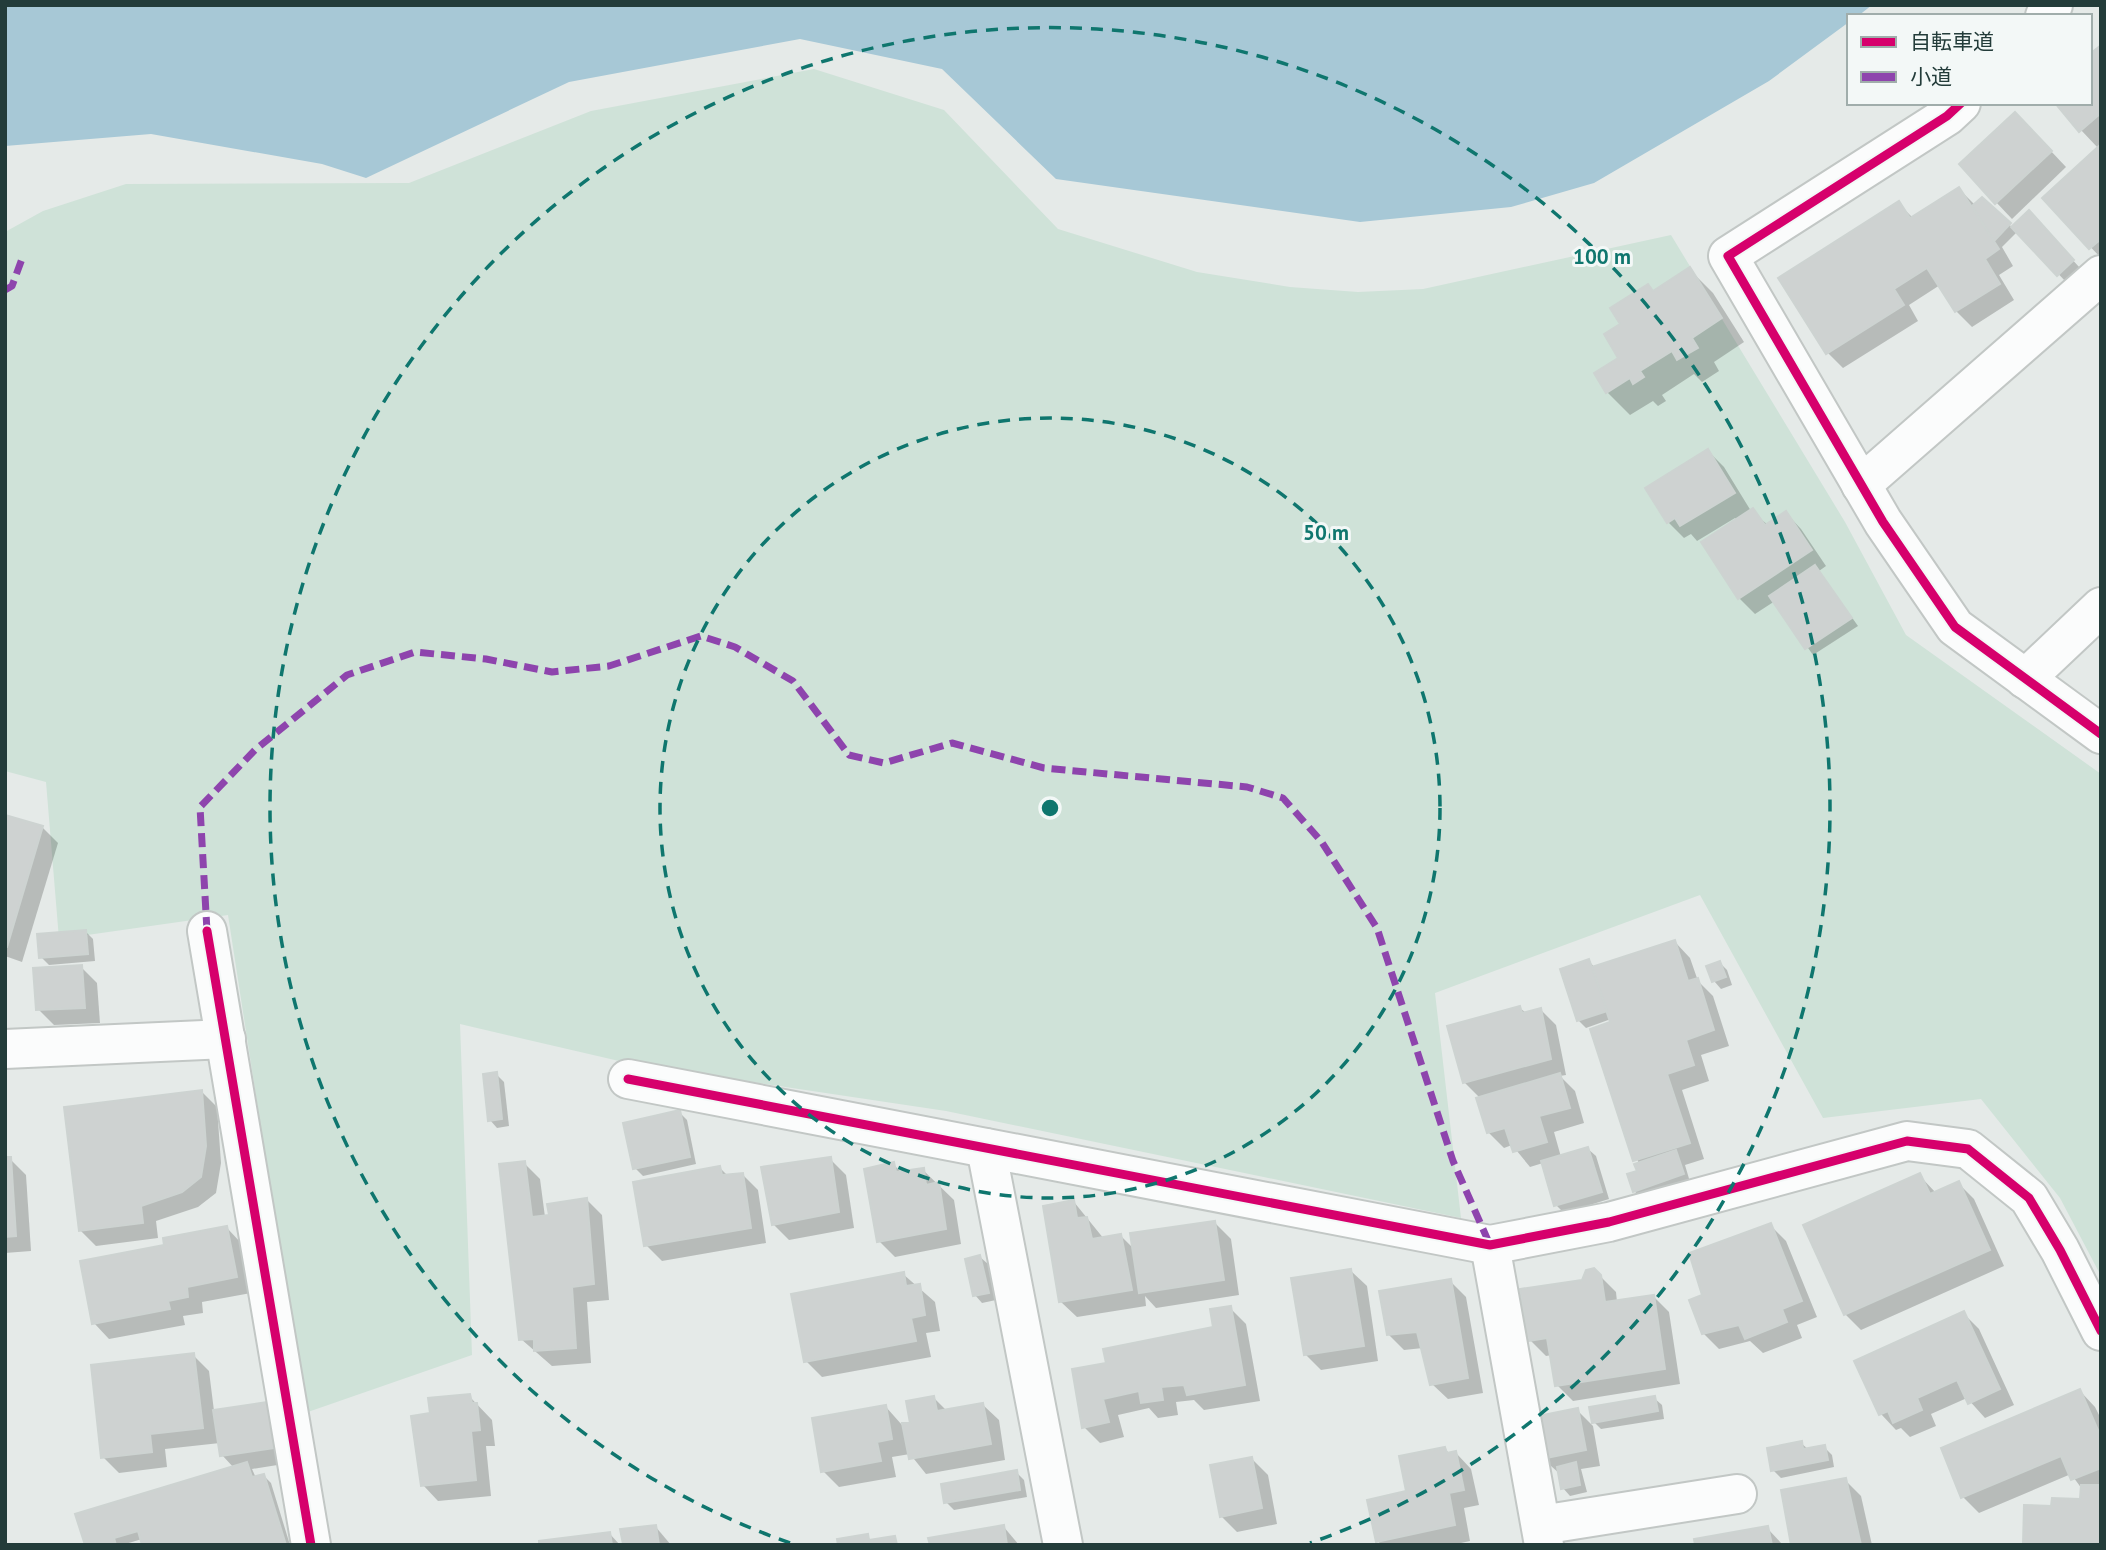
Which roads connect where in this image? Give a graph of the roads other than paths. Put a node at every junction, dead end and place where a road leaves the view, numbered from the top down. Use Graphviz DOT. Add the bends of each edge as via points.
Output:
graph roads {
  1 [pos="1959,105"];
  2 [pos="2101,275"];
  3 [pos="1861,485"];
  4 [pos="2101,607"];
  5 [pos="2025,679"];
  6 [pos="2101,734"];
  7 [pos="207,931"];
  8 [pos="226,1039"];
  9 [pos="5,1049"];
  10 [pos="628,1079"];
  11 [pos="986,1148"];
  12 [pos="1490,1245"];
  13 [pos="2101,1331"];
  14 [pos="1737,1494"];
  15 [pos="1543,1535"];
  16 [pos="311,1545"];
  17 [pos="1063,1545"];
  1 -- 3 [label="street" via="1728,256"];
  2 -- 3 [label="street"];
  3 -- 5 [label="street" via="1955,627"];
  4 -- 5 [label="street"];
  5 -- 6 [label="street"];
  7 -- 8 [label="street"];
  8 -- 9 [label="street"];
  8 -- 16 [label="street"];
  10 -- 11 [label="street"];
  11 -- 12 [label="street"];
  11 -- 17 [label="street"];
  12 -- 13 [label="street" via="1609,1222 1907,1141 1968,1149 2029,1198"];
  12 -- 15 [label="street"];
  14 -- 15 [label="street"];
}
